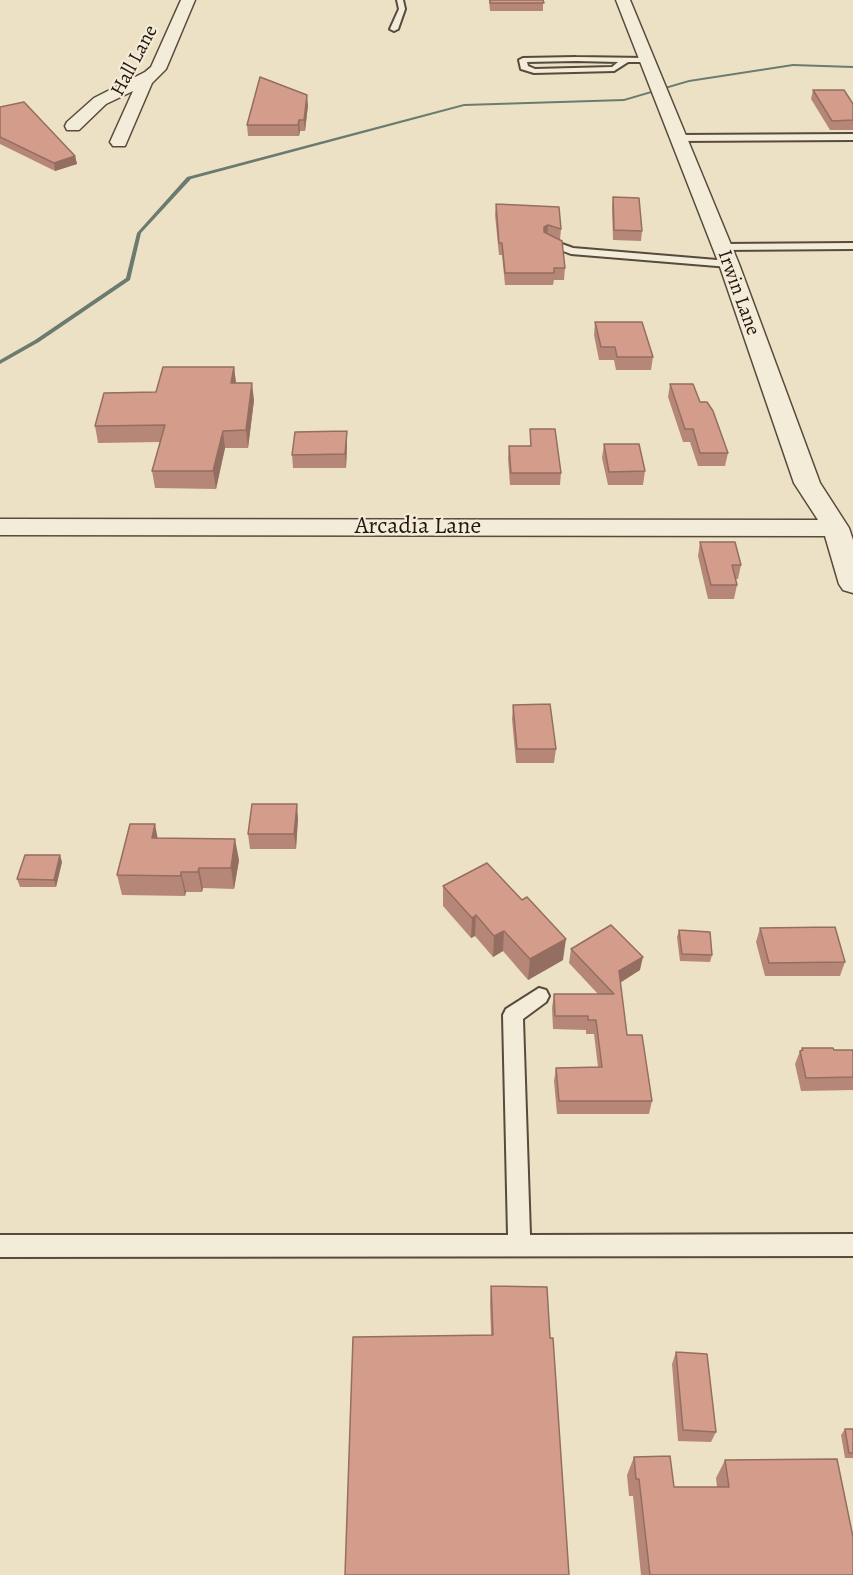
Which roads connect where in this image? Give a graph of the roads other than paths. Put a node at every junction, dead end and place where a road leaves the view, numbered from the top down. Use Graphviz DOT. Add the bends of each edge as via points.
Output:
graph roads {
  1 [pos="188,0"];
  2 [pos="400,0"];
  3 [pos="622,0"];
  4 [pos="394,29"];
  5 [pos="626,60"];
  6 [pos="646,60"];
  7 [pos="152,75"];
  8 [pos="73,126"];
  9 [pos="853,137"];
  10 [pos="677,138"];
  11 [pos="119,142"];
  12 [pos="548,242"];
  13 [pos="853,246"];
  14 [pos="725,255"];
  15 [pos="0,527"];
  16 [pos="836,528"];
  17 [pos="853,584"];
  18 [pos="539,996"];
  19 [pos="519,1245"];
  20 [pos="853,1245"];
  21 [pos="0,1246"];
  1 -- 7 [label="street, Hall Lane"];
  2 -- 4 [label="lane" via="402,9"];
  3 -- 6 [label="street, Irwin Lane"];
  5 -- 5 [label="lane" via="576,59 523,60 524,68 534,71 614,69"];
  5 -- 6 [label="lane"];
  6 -- 10 [label="street, Irwin Lane"];
  7 -- 8 [label="street" via="100,101"];
  7 -- 11 [label="street, Hall Lane" via="145,81"];
  9 -- 10 [label="lane"];
  10 -- 14 [label="street, Irwin Lane"];
  12 -- 14 [label="lane" via="571,251"];
  13 -- 14 [label="lane"];
  14 -- 16 [label="street, Irwin Lane" via="807,483"];
  15 -- 16 [label="street, Arcadia Lane"];
  16 -- 17 [label="street, Irwin Lane"];
  18 -- 19 [label="lane" via="513,1015"];
  19 -- 20 [label="lane"];
  19 -- 21 [label="lane"];
}
